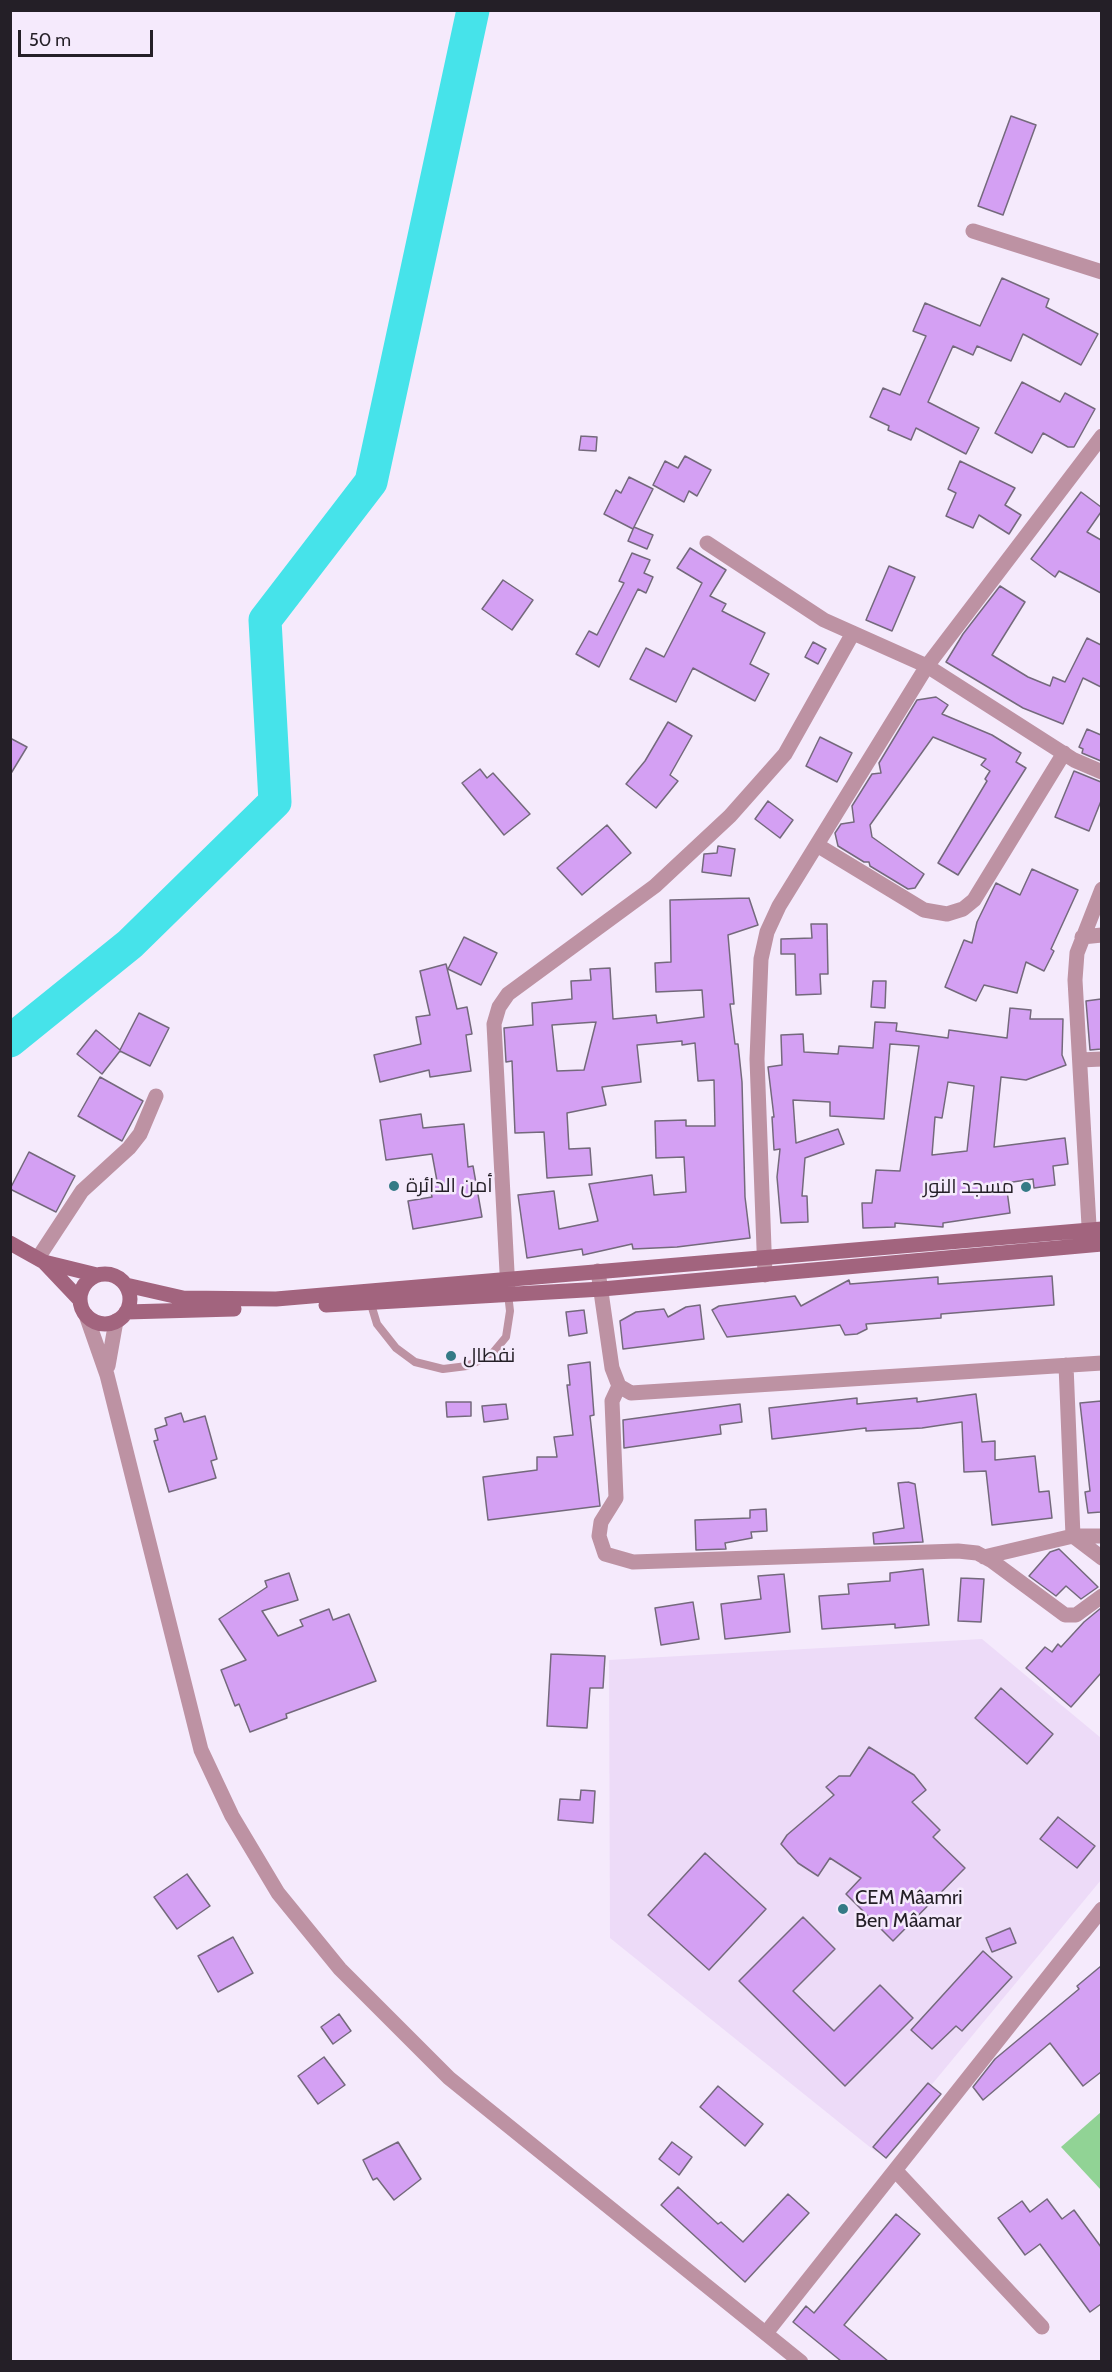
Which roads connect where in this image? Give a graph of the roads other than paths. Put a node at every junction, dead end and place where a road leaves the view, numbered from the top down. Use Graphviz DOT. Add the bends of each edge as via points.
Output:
graph roads {
  1 [pos="973,231"];
  2 [pos="1101,272"];
  3 [pos="1101,436"];
  4 [pos="707,543"];
  5 [pos="854,633"];
  6 [pos="927,666"];
  7 [pos="1064,753"];
  8 [pos="1101,772"];
  9 [pos="817,845"];
  10 [pos="1101,889"];
  11 [pos="1101,935"];
  12 [pos="1082,937"];
  13 [pos="1101,1059"];
  14 [pos="1080,1060"];
  15 [pos="156,1096"];
  16 [pos="1096,1237"];
  17 [pos="10,1243"];
  18 [pos="764,1258"];
  19 [pos="41,1260"];
  20 [pos="598,1271"];
  21 [pos="97,1275"];
  22 [pos="765,1275"];
  23 [pos="126,1285"];
  24 [pos="508,1287"];
  25 [pos="602,1289"];
  26 [pos="370,1297"];
  27 [pos="80,1300"];
  28 [pos="231,1305"];
  29 [pos="86,1315"];
  30 [pos="121,1316"];
  31 [pos="1101,1363"];
  32 [pos="1066,1365"];
  33 [pos="107,1375"];
  34 [pos="619,1386"];
  35 [pos="1073,1536"];
  36 [pos="1101,1536"];
  37 [pos="984,1557"];
  38 [pos="1101,1558"];
  39 [pos="1101,1596"];
  40 [pos="1101,1909"];
  41 [pos="895,2170"];
  42 [pos="1042,2327"];
  43 [pos="766,2333"];
  44 [pos="801,2361"];
  1 -- 2 [label="street"];
  3 -- 6 [label="street"];
  4 -- 5 [label="street" via="824,620"];
  5 -- 6 [label="street"];
  5 -- 24 [label="street" via="785,754 730,816 655,886 508,994 499,1006 494,1024"];
  6 -- 7 [label="street"];
  6 -- 9 [label="street"];
  7 -- 8 [label="street"];
  7 -- 9 [label="street" via="975,900 963,909 947,914 924,910"];
  9 -- 18 [label="street" via="767,932 761,959 757,1059"];
  10 -- 12 [label="street"];
  11 -- 12 [label="street"];
  12 -- 14 [label="street" via="1075,980"];
  13 -- 14 [label="street"];
  14 -- 16 [label="street"];
  15 -- 19 [label="street" via="140,1134 82,1191"];
  16 -- 18 [label="main road"];
  16 -- 22 [label="main road"];
  17 -- 19 [label="main road"];
  18 -- 20 [label="main road"];
  18 -- 22 [label="street"];
  19 -- 21 [label="main road"];
  19 -- 27 [label="main road"];
  20 -- 24 [label="main road"];
  20 -- 25 [label="street"];
  21 -- 23 [label="main road" via="113,1275"];
  21 -- 27 [label="main road" via="84,1285"];
  22 -- 25 [label="main road"];
  23 -- 28 [label="main road"];
  23 -- 30 [label="main road" via="130,1299"];
  24 -- 25 [label="main road"];
  24 -- 26 [label="main road"];
  24 -- 26 [label="lane" via="506,1337 491,1355 467,1366 443,1369 415,1362 396,1348 377,1324"];
  25 -- 34 [label="street" via="612,1368"];
  26 -- 28 [label="main road"];
  27 -- 29 [label="main road"];
  28 -- 30 [label="main road"];
  29 -- 30 [label="main road" via="100,1323"];
  29 -- 33 [label="street"];
  30 -- 33 [label="street" via="109,1347"];
  31 -- 32 [label="street"];
  32 -- 34 [label="street" via="631,1393"];
  32 -- 35 [label="street"];
  33 -- 43 [label="street" via="201,1750 232,1816 278,1893 340,1969 449,2078"];
  34 -- 37 [label="street" via="612,1401 616,1498 601,1522 599,1536 605,1554 633,1562 958,1551"];
  35 -- 36 [label="street"];
  35 -- 37 [label="street"];
  35 -- 38 [label="street"];
  37 -- 39 [label="street" via="1065,1614 1076,1615"];
  40 -- 41 [label="street"];
  41 -- 42 [label="street"];
  41 -- 43 [label="street"];
  43 -- 44 [label="street"];
}
